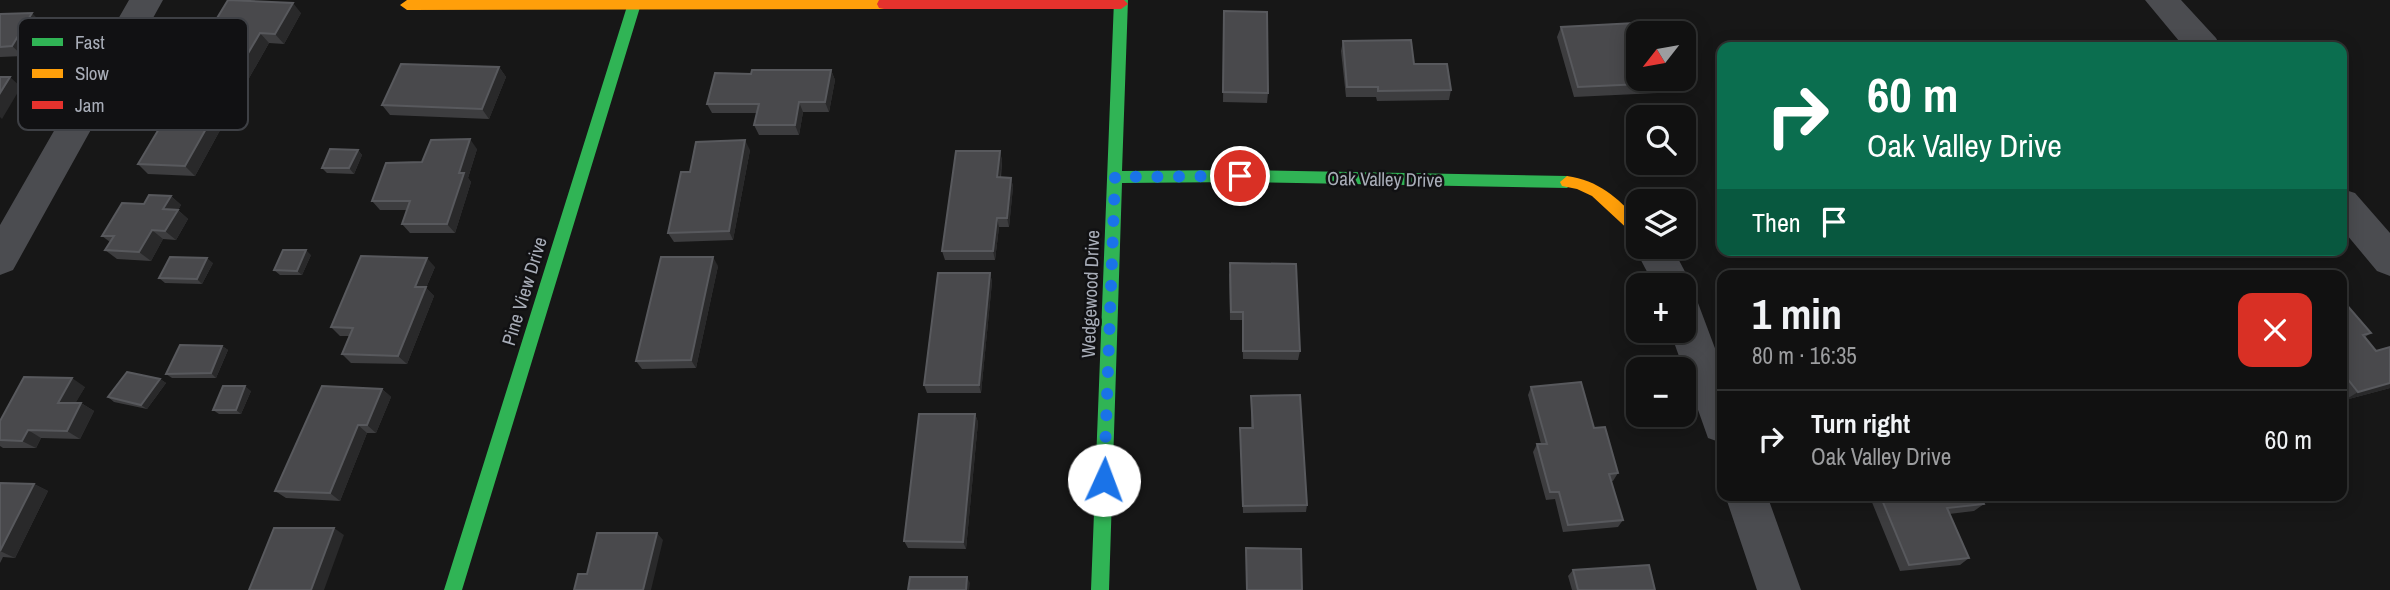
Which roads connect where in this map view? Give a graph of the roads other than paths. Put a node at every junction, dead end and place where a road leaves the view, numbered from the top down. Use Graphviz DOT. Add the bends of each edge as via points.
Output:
graph roads {
  1 [pos="146,0"];
  2 [pos="2162,0"];
  3 [pos="1121,2"];
  4 [pos="634,4"];
  5 [pos="407,5"];
  6 [pos="136,18"];
  7 [pos="2200,42"];
  8 [pos="73,130"];
  9 [pos="1115,177"];
  10 [pos="2347,210"];
  11 [pos="1626,218"];
  12 [pos="0,259"];
  13 [pos="2390,260"];
  14 [pos="1694,343"];
  15 [pos="1717,411"];
  16 [pos="1748,501"];
  17 [pos="453,590"];
  18 [pos="1100,590"];
  19 [pos="1779,590"];
  1 -- 6 [label="street"];
  2 -- 7 [label="street"];
  3 -- 4 [label="street"];
  3 -- 9 [label="street, Wedgewood Drive"];
  4 -- 5 [label="street"];
  4 -- 17 [label="street, Pine View Drive"];
  8 -- 12 [label="street"];
  9 -- 11 [label="street, Oak Valley Drive" via="1578,182 1611,202"];
  9 -- 18 [label="street, Wedgewood Drive"];
  10 -- 13 [label="street"];
  14 -- 15 [label="street"];
  16 -- 19 [label="street"];
}
